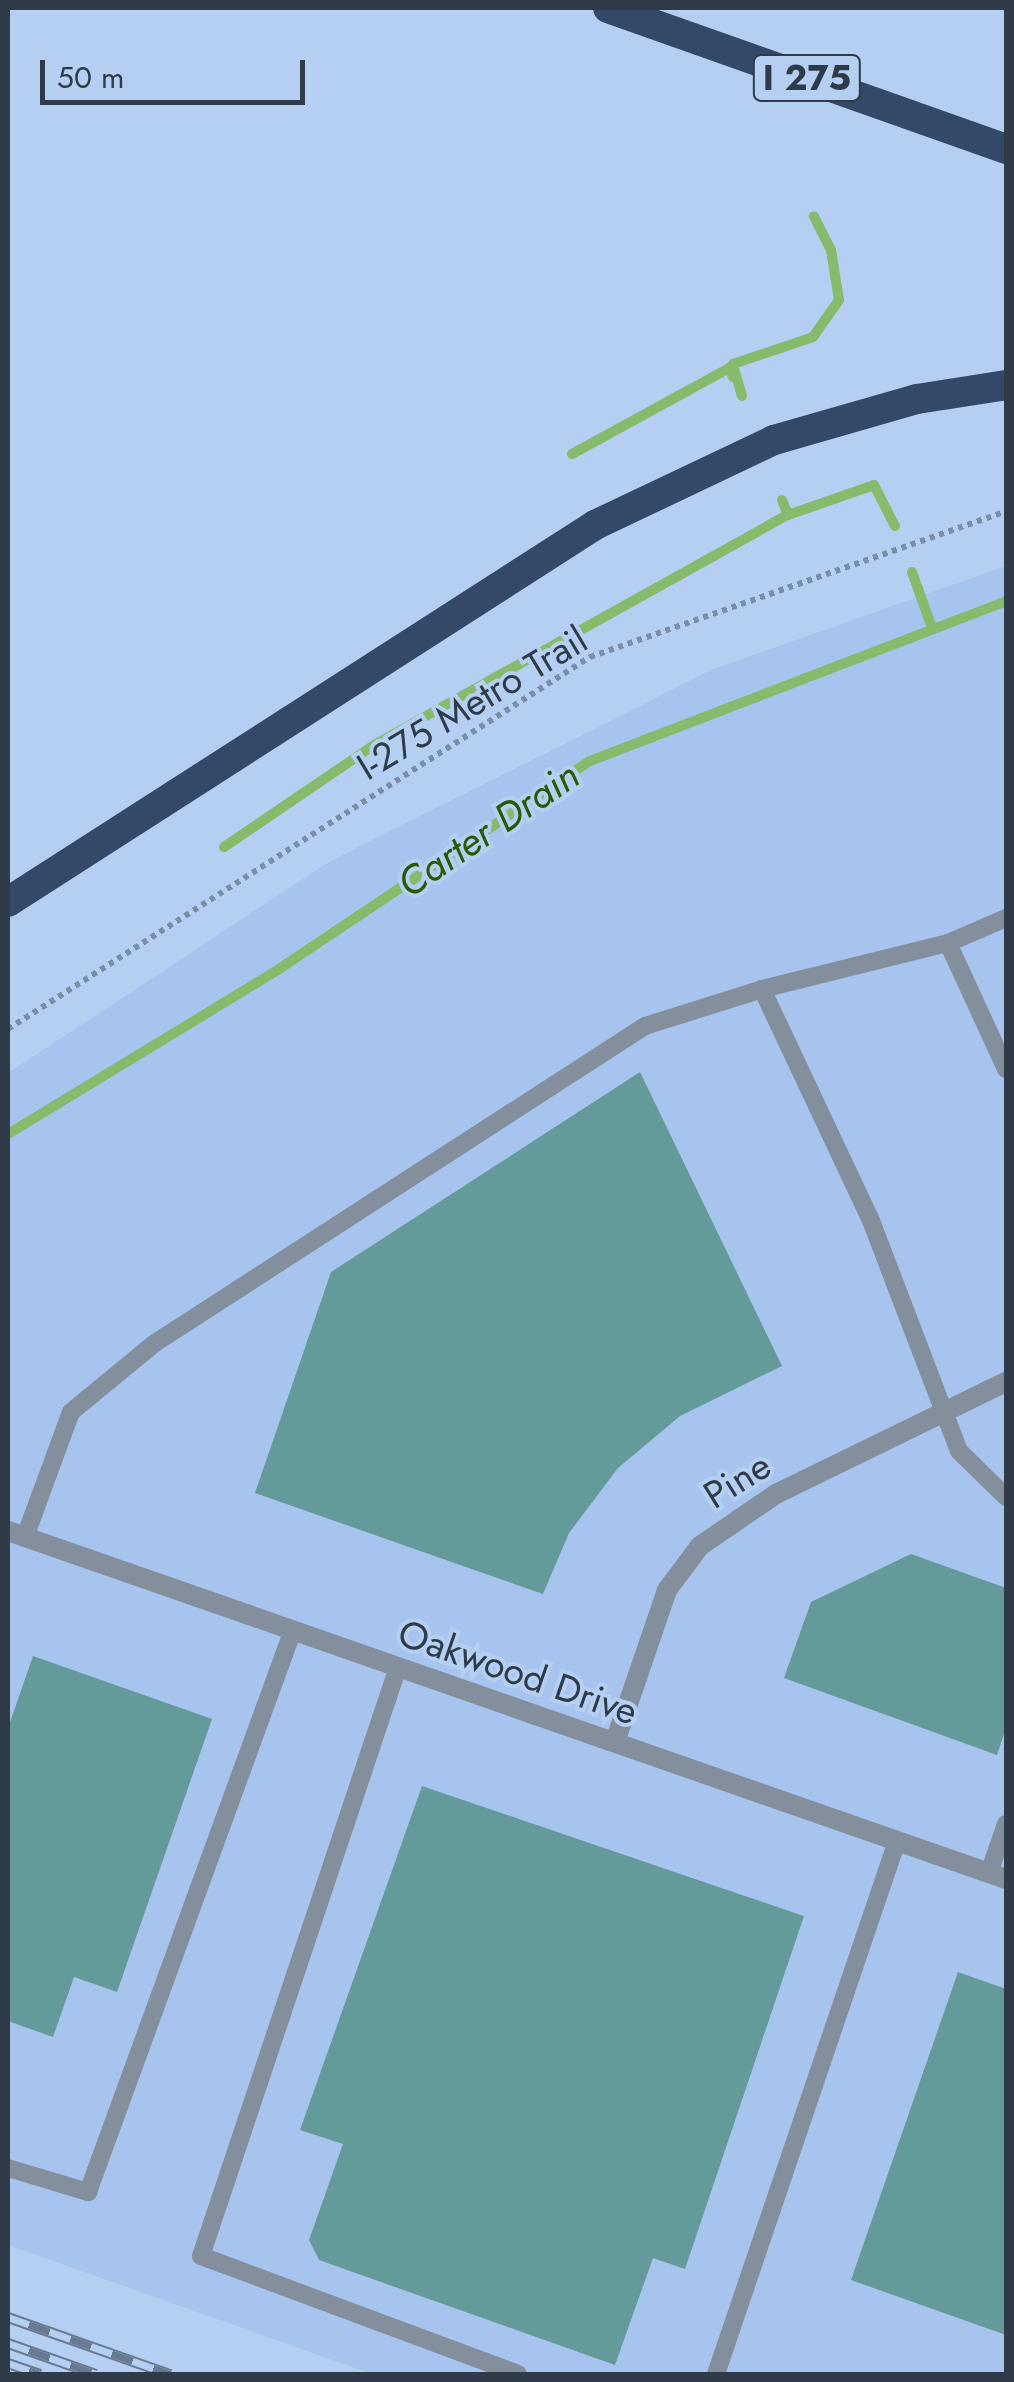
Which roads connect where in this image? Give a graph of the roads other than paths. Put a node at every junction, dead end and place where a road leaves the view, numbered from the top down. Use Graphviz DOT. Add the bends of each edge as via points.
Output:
graph roads {
  1 [pos="608,8"];
  2 [pos="1006,149"];
  3 [pos="1006,384"];
  4 [pos="8,902"];
  5 [pos="1006,918"];
  6 [pos="948,943"];
  7 [pos="762,989"];
  8 [pos="1006,1069"];
  9 [pos="1006,1382"];
  10 [pos="947,1411"];
  11 [pos="1006,1496"];
  12 [pos="16,1534"];
  13 [pos="293,1630"];
  14 [pos="398,1667"];
  15 [pos="615,1742"];
  16 [pos="1006,1824"];
  17 [pos="897,1840"];
  18 [pos="998,1876"];
  19 [pos="8,2168"];
  20 [pos="518,2374"];
  21 [pos="716,2374"];
  1 -- 2 [label="highway, I 275"];
  3 -- 4 [label="highway" via="917,399 774,440 595,525"];
  5 -- 6 [label="lane"];
  6 -- 7 [label="lane"];
  6 -- 8 [label="lane"];
  7 -- 10 [label="lane" via="870,1218"];
  7 -- 12 [label="lane" via="645,1026 155,1344 71,1412"];
  9 -- 10 [label="street, Pine"];
  10 -- 11 [label="lane" via="959,1451"];
  10 -- 15 [label="street, Pine" via="776,1494 700,1546 667,1590"];
  12 -- 13 [label="street, Oakwood Drive"];
  13 -- 14 [label="street, Oakwood Drive"];
  13 -- 19 [label="lane" via="88,2192"];
  14 -- 15 [label="street, Oakwood Drive"];
  14 -- 20 [label="lane" via="201,2256"];
  15 -- 17 [label="street, Oakwood Drive"];
  16 -- 18 [label="lane"];
  17 -- 18 [label="street, Oakwood Drive"];
  17 -- 21 [label="lane"];
}
